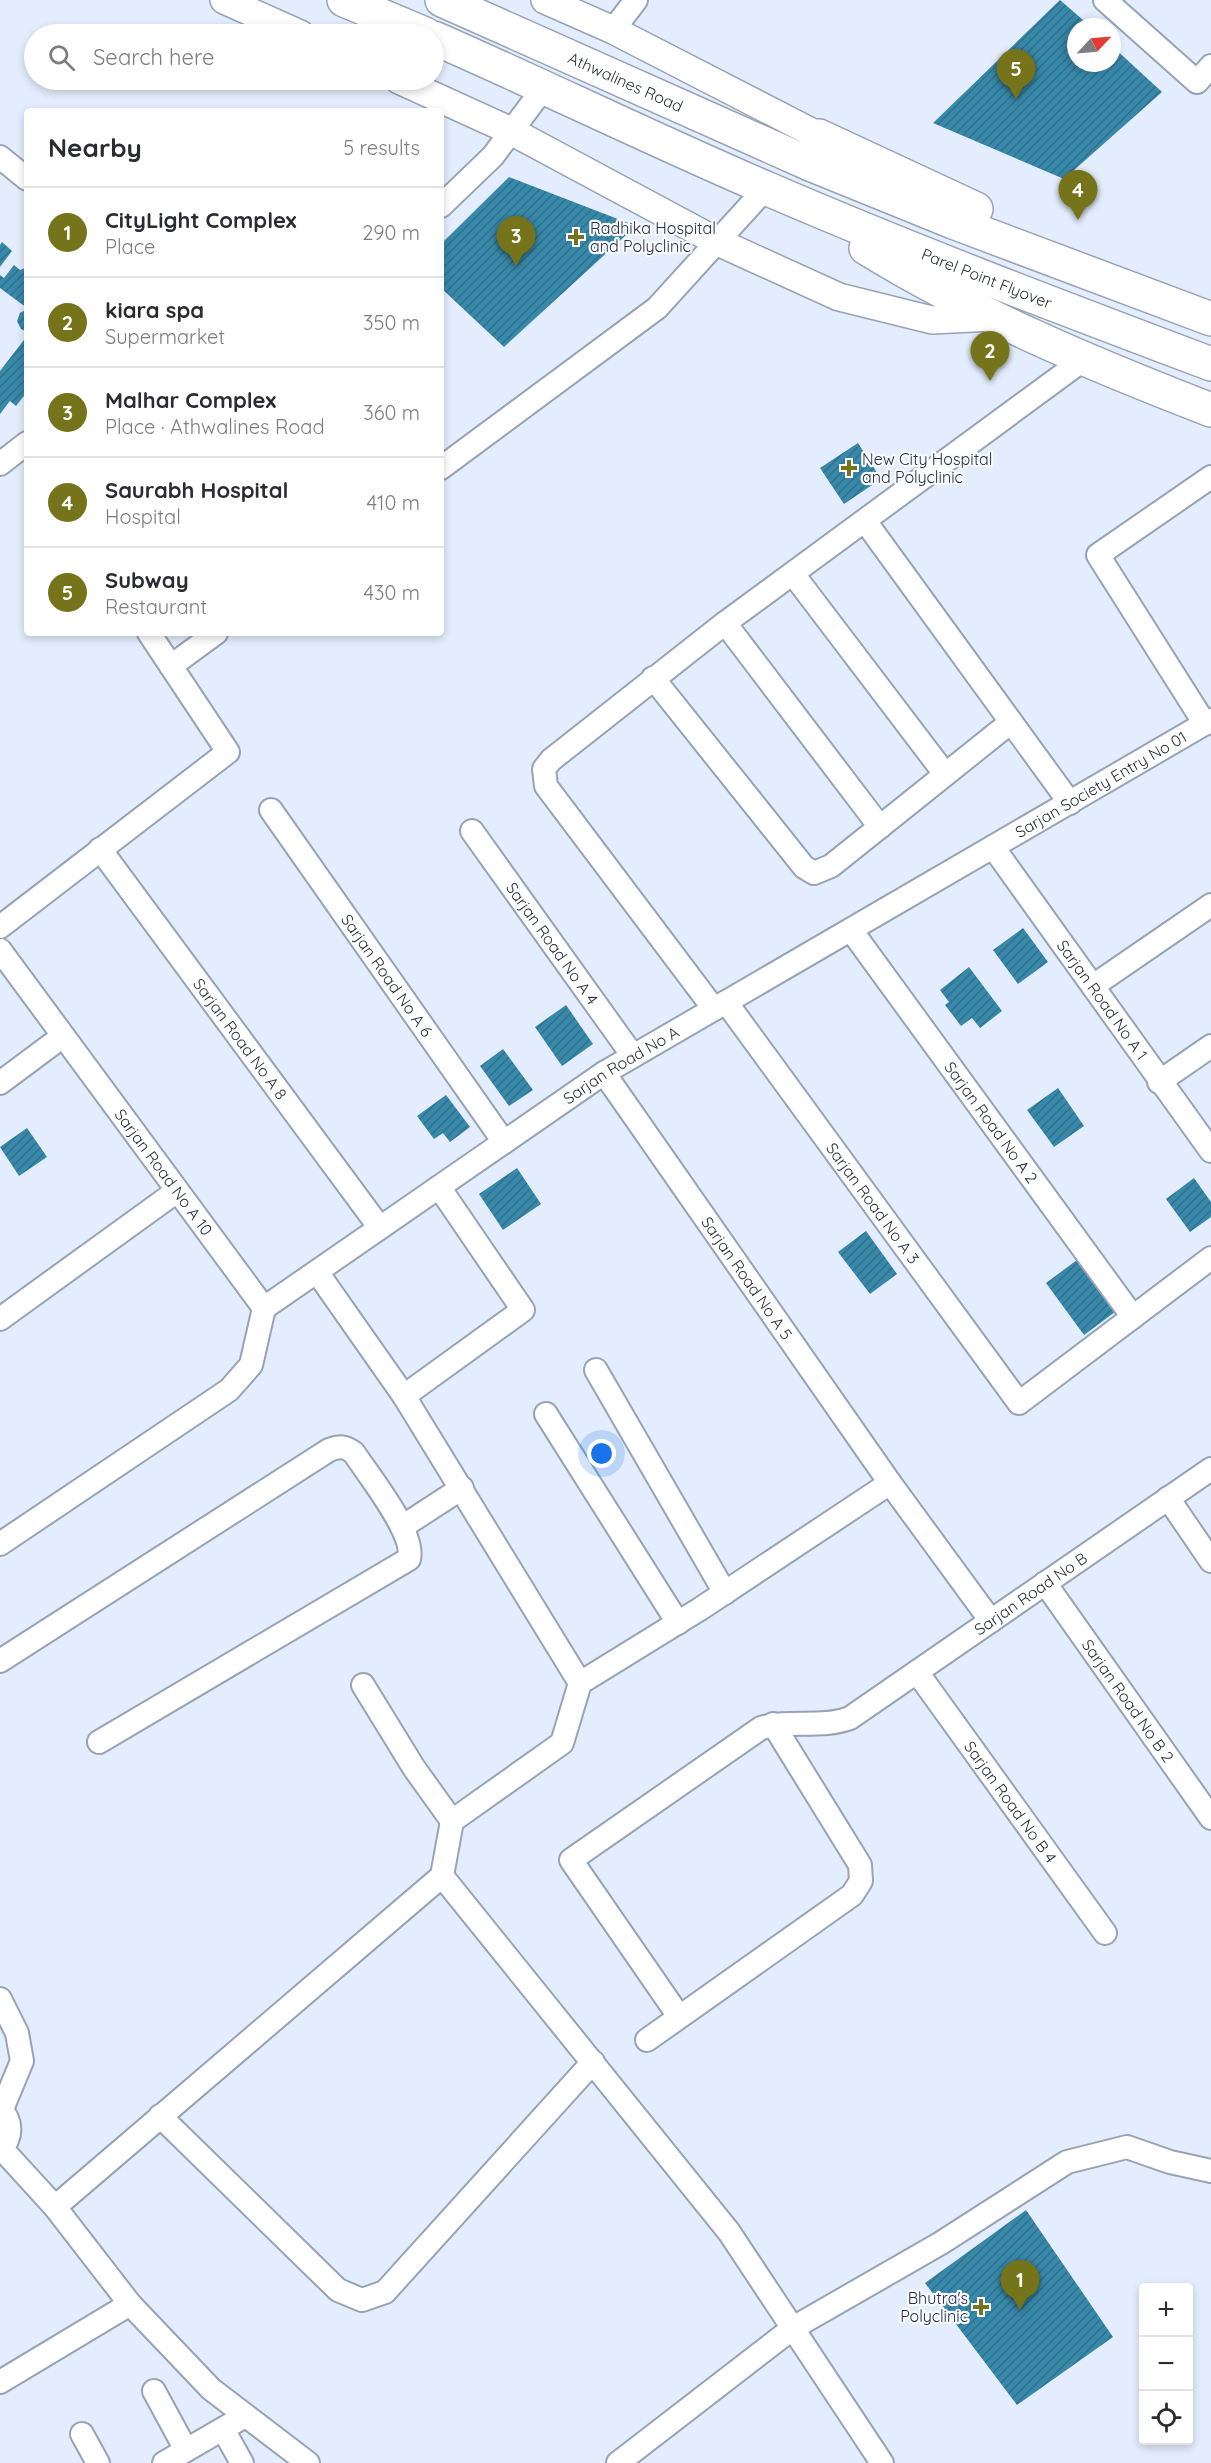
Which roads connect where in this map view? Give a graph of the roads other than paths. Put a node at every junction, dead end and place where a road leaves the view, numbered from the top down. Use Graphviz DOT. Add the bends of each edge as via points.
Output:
graph roads {
  1 [pos="224,0"];
  2 [pos="344,0"];
  3 [pos="442,0"];
  4 [pos="545,0"];
  5 [pos="636,0"];
  6 [pos="1104,0"];
  7 [pos="278,24"];
  8 [pos="401,24"];
  9 [pos="613,30"];
  10 [pos="444,42"];
  11 [pos="1211,66"];
  12 [pos="545,86"];
  13 [pos="421,90"];
  14 [pos="511,131"];
  15 [pos="814,150"];
  16 [pos="0,157"];
  17 [pos="24,177"];
  18 [pos="766,188"];
  19 [pos="444,203"];
  20 [pos="718,242"];
  21 [pos="1211,300"];
  22 [pos="994,317"];
  23 [pos="1211,319"];
  24 [pos="1083,360"];
  25 [pos="1211,364"];
  26 [pos="1211,410"];
  27 [pos="24,445"];
  28 [pos="0,464"];
  29 [pos="444,466"];
  30 [pos="1211,477"];
  31 [pos="865,521"];
  32 [pos="793,574"];
  33 [pos="725,623"];
  34 [pos="151,636"];
  35 [pos="212,636"];
  36 [pos="171,666"];
  37 [pos="653,678"];
  38 [pos="1011,722"];
  39 [pos="1208,722"];
  40 [pos="945,774"];
  41 [pos="1070,803"];
  42 [pos="271,810"];
  43 [pos="880,827"];
  44 [pos="472,831"];
  45 [pos="993,847"];
  46 [pos="100,849"];
  47 [pos="1211,905"];
  48 [pos="0,927"];
  49 [pos="851,930"];
  50 [pos="0,950"];
  51 [pos="1094,986"];
  52 [pos="720,1006"];
  53 [pos="63,1036"];
  54 [pos="1211,1046"];
  55 [pos="633,1056"];
  56 [pos="604,1073"];
  57 [pos="1159,1082"];
  58 [pos="0,1083"];
  59 [pos="504,1143"];
  60 [pos="1211,1151"];
  61 [pos="439,1187"];
  62 [pos="177,1191"];
  63 [pos="380,1228"];
  64 [pos="1211,1258"];
  65 [pos="317,1272"];
  66 [pos="264,1308"];
  67 [pos="1133,1317"];
  68 [pos="0,1319"];
  69 [pos="596,1370"];
  70 [pos="404,1396"];
  71 [pos="546,1414"];
  72 [pos="1211,1469"];
  73 [pos="890,1483"];
  74 [pos="462,1488"];
  75 [pos="1168,1498"];
  76 [pos="402,1527"];
  77 [pos="0,1544"];
  78 [pos="1211,1561"];
  79 [pos="1045,1583"];
  80 [pos="725,1593"];
  81 [pos="992,1621"];
  82 [pos="678,1623"];
  83 [pos="0,1661"];
  84 [pos="917,1672"];
  85 [pos="580,1683"];
  86 [pos="363,1684"];
  87 [pos="773,1724"];
  88 [pos="99,1742"];
  89 [pos="1211,1818"];
  90 [pos="452,1821"];
  91 [pos="442,1876"];
  92 [pos="1105,1933"];
  93 [pos="0,1999"];
  94 [pos="678,2015"];
  95 [pos="647,2040"];
  96 [pos="593,2062"];
  97 [pos="1,2108"];
  98 [pos="160,2116"];
  99 [pos="1,2149"];
  100 [pos="1211,2171"];
  101 [pos="56,2206"];
  102 [pos="130,2304"];
  103 [pos="793,2328"];
  104 [pos="0,2382"];
  105 [pos="154,2391"];
  106 [pos="246,2416"];
  107 [pos="223,2429"];
  108 [pos="82,2434"];
  109 [pos="186,2450"];
  110 [pos="98,2463"];
  111 [pos="164,2463"];
  112 [pos="242,2463"];
  113 [pos="308,2463"];
  114 [pos="618,2463"];
  115 [pos="882,2463"];
  1 -- 7 [label="street"];
  2 -- 8 [label="main road"];
  3 -- 15 [label="main road, Athwalines Road"];
  4 -- 9 [label="street"];
  5 -- 9 [label="street"];
  6 -- 11 [label="street" via="1197,82"];
  9 -- 15 [label="street"];
  10 -- 12 [label="main road"];
  12 -- 14 [label="street"];
  12 -- 18 [label="main road"];
  13 -- 14 [label="street"];
  14 -- 19 [label="street" via="493,156"];
  14 -- 20 [label="street"];
  15 -- 21 [label="main road"];
  15 -- 23 [label="main road" via="953,222"];
  16 -- 17 [label="street"];
  18 -- 20 [label="street"];
  18 -- 22 [label="main road" via="923,283"];
  18 -- 25 [label="main road, Parel Point Flyover" via="929,257"];
  20 -- 22 [label="street" via="839,297 932,320"];
  20 -- 29 [label="street" via="642,320"];
  22 -- 24 [label="main road"];
  24 -- 26 [label="main road"];
  24 -- 31 [label="street"];
  27 -- 28 [label="street"];
  30 -- 39 [label="street" via="1098,555"];
  31 -- 32 [label="street"];
  31 -- 38 [label="street"];
  32 -- 33 [label="street"];
  32 -- 40 [label="street"];
  33 -- 37 [label="street"];
  33 -- 43 [label="street"];
  34 -- 36 [label="street"];
  35 -- 36 [label="street"];
  36 -- 46 [label="street" via="228,752"];
  37 -- 43 [label="street" via="809,871 826,869"];
  37 -- 52 [label="street, Sarjan Road No A 3" via="551,760 543,777 546,786"];
  38 -- 40 [label="street"];
  38 -- 41 [label="street"];
  39 -- 41 [label="street, Sarjan Society Entry No 01"];
  40 -- 43 [label="street"];
  41 -- 45 [label="street, Sarjan Society Entry No 01"];
  42 -- 59 [label="street, Sarjan Road No A 6"];
  44 -- 55 [label="street, Sarjan Road No A 4"];
  45 -- 49 [label="street, Sarjan Road No A"];
  45 -- 51 [label="street, Sarjan Road No A 1"];
  46 -- 48 [label="street"];
  46 -- 63 [label="street, Sarjan Road No A 8"];
  47 -- 51 [label="street"];
  49 -- 52 [label="street, Sarjan Road No A"];
  49 -- 67 [label="street, Sarjan Road No A 2"];
  50 -- 53 [label="street, Sarjan Road No A 10"];
  51 -- 57 [label="street, Sarjan Road No A 1"];
  52 -- 55 [label="street, Sarjan Road No A"];
  52 -- 67 [label="street, Sarjan Road No A 3" via="1019,1403"];
  53 -- 58 [label="street"];
  53 -- 62 [label="street, Sarjan Road No A 10"];
  54 -- 57 [label="street"];
  55 -- 56 [label="street, Sarjan Road No A"];
  56 -- 59 [label="street, Sarjan Road No A"];
  56 -- 73 [label="street, Sarjan Road No A 5"];
  57 -- 60 [label="street, Sarjan Road No A 1"];
  59 -- 61 [label="street, Sarjan Road No A"];
  61 -- 63 [label="street, Sarjan Road No A"];
  61 -- 70 [label="street" via="523,1310"];
  62 -- 66 [label="street, Sarjan Road No A 10"];
  62 -- 68 [label="street"];
  63 -- 65 [label="street, Sarjan Road No A"];
  64 -- 67 [label="street"];
  65 -- 66 [label="street, Sarjan Road No A"];
  65 -- 70 [label="street"];
  66 -- 77 [label="street" via="250,1365 229,1390"];
  69 -- 80 [label="street"];
  70 -- 74 [label="street"];
  71 -- 82 [label="street"];
  72 -- 75 [label="street, Sarjan Road No B"];
  73 -- 80 [label="street"];
  73 -- 81 [label="street, Sarjan Road No A 5"];
  74 -- 76 [label="street"];
  74 -- 85 [label="street"];
  75 -- 78 [label="street"];
  75 -- 79 [label="street, Sarjan Road No B"];
  76 -- 83 [label="street" via="354,1454 339,1446"];
  76 -- 88 [label="street" via="412,1551 402,1565"];
  79 -- 81 [label="street, Sarjan Road No B"];
  79 -- 89 [label="street, Sarjan Road No B 2"];
  80 -- 82 [label="street"];
  81 -- 84 [label="street, Sarjan Road No B"];
  82 -- 85 [label="street"];
  84 -- 87 [label="street, Sarjan Road No B" via="850,1718 828,1724"];
  84 -- 92 [label="street, Sarjan Road No B 4"];
  85 -- 90 [label="street" via="562,1743"];
  86 -- 90 [label="street"];
  87 -- 94 [label="street" via="860,1865 861,1881 852,1895"];
  87 -- 94 [label="street" via="750,1735 571,1860"];
  90 -- 91 [label="street"];
  91 -- 96 [label="street"];
  91 -- 98 [label="street"];
  93 -- 97 [label="street" via="17,2033 22,2061"];
  94 -- 95 [label="street"];
  96 -- 98 [label="street" via="385,2292 362,2300 338,2290"];
  96 -- 103 [label="street" via="729,2232"];
  97 -- 99 [label="street" via="10,2124 10,2133"];
  98 -- 101 [label="street"];
  99 -- 101 [label="street"];
  100 -- 103 [label="street" via="1170,2162 1127,2146 1067,2162 941,2243"];
  101 -- 102 [label="street"];
  102 -- 104 [label="street"];
  102 -- 106 [label="street" via="211,2389"];
  103 -- 114 [label="street"];
  103 -- 115 [label="street"];
  105 -- 109 [label="street"];
  106 -- 107 [label="street"];
  106 -- 113 [label="street"];
  107 -- 109 [label="street"];
  107 -- 112 [label="street"];
  108 -- 110 [label="street"];
  109 -- 111 [label="street"];
}
